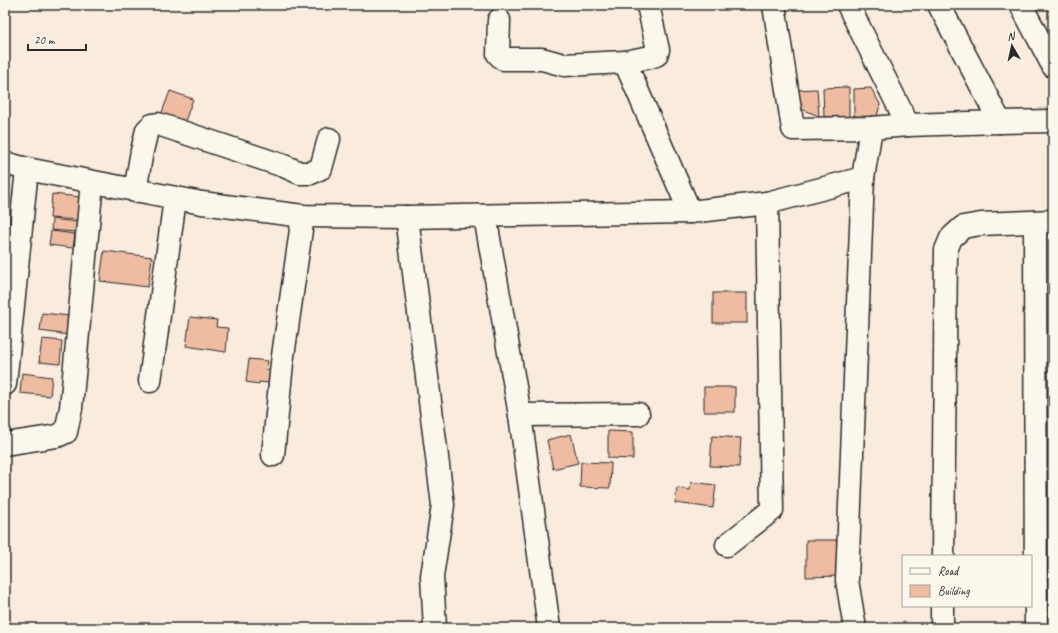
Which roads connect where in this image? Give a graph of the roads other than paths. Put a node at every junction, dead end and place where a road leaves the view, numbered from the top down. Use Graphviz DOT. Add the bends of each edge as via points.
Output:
graph roads {
  1 [pos="648,5"];
  2 [pos="774,5"];
  3 [pos="848,5"];
  4 [pos="939,5"];
  5 [pos="1021,5"];
  6 [pos="499,20"];
  7 [pos="626,62"];
  8 [pos="1053,66"];
  9 [pos="1000,122"];
  10 [pos="1053,122"];
  11 [pos="908,125"];
  12 [pos="871,128"];
  13 [pos="329,138"];
  14 [pos="5,163"];
  15 [pos="27,169"];
  16 [pos="863,178"];
  17 [pos="92,182"];
  18 [pos="135,191"];
  19 [pos="175,198"];
  20 [pos="767,203"];
  21 [pos="690,212"];
  22 [pos="303,216"];
  23 [pos="485,216"];
  24 [pos="406,217"];
  25 [pos="1044,222"];
  26 [pos="150,381"];
  27 [pos="5,384"];
  28 [pos="638,414"];
  29 [pos="520,415"];
  30 [pos="5,444"];
  31 [pos="273,455"];
  32 [pos="727,545"];
  33 [pos="943,555"];
  34 [pos="942,607"];
  35 [pos="435,628"];
  36 [pos="549,628"];
  37 [pos="855,628"];
  38 [pos="942,628"];
  39 [pos="1036,628"];
  1 -- 7 [label="street" via="658,50 656,55"];
  2 -- 12 [label="street" via="793,129"];
  3 -- 11 [label="street"];
  4 -- 9 [label="street"];
  5 -- 8 [label="street"];
  6 -- 7 [label="street" via="498,54 503,59 542,59 564,65"];
  7 -- 21 [label="street"];
  9 -- 10 [label="street"];
  9 -- 11 [label="street"];
  11 -- 12 [label="street"];
  12 -- 16 [label="street"];
  13 -- 18 [label="street" via="321,168 311,173 300,173 158,124 152,125 147,130"];
  14 -- 15 [label="street"];
  15 -- 17 [label="street"];
  15 -- 27 [label="street"];
  16 -- 20 [label="street"];
  16 -- 37 [label="street" via="847,580"];
  17 -- 18 [label="street"];
  17 -- 30 [label="street" via="71,408 66,432 57,436"];
  18 -- 19 [label="street"];
  19 -- 22 [label="street"];
  19 -- 26 [label="street"];
  20 -- 21 [label="street"];
  20 -- 32 [label="street" via="772,510"];
  21 -- 23 [label="street"];
  22 -- 24 [label="street"];
  22 -- 31 [label="street" via="282,363"];
  23 -- 24 [label="street"];
  23 -- 29 [label="street"];
  24 -- 35 [label="street" via="443,505 432,576"];
  25 -- 33 [label="street" via="963,226 951,238 946,250"];
  25 -- 39 [label="street"];
  28 -- 29 [label="street"];
  29 -- 36 [label="street"];
  34 -- 38 [label="street"];
}
